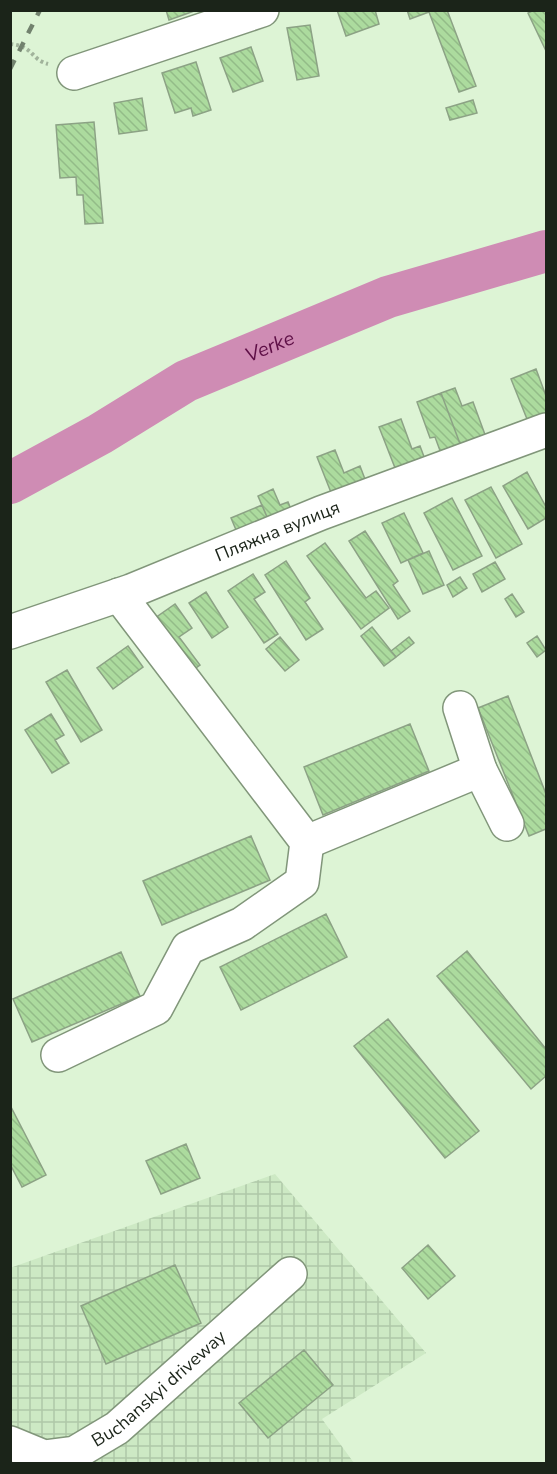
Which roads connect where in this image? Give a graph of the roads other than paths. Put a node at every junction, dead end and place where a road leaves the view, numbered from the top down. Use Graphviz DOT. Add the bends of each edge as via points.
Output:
graph roads {
  1 [pos="262,10"];
  2 [pos="74,73"];
  3 [pos="546,430"];
  4 [pos="119,595"];
  5 [pos="10,632"];
  6 [pos="460,708"];
  7 [pos="480,770"];
  8 [pos="507,824"];
  9 [pos="308,842"];
  10 [pos="58,1055"];
  11 [pos="290,1274"];
  12 [pos="10,1443"];
  1 -- 2 [label="street"];
  3 -- 4 [label="street, Пляжна вулиця" via="321,513"];
  4 -- 5 [label="street, Пляжна вулиця"];
  4 -- 9 [label="street"];
  6 -- 7 [label="street"];
  7 -- 8 [label="street"];
  7 -- 9 [label="street"];
  9 -- 10 [label="street" via="302,882 242,924 188,948 156,1008"];
  11 -- 12 [label="street, Buchanskyi driveway" via="117,1428 75,1453 44,1457"];
}
